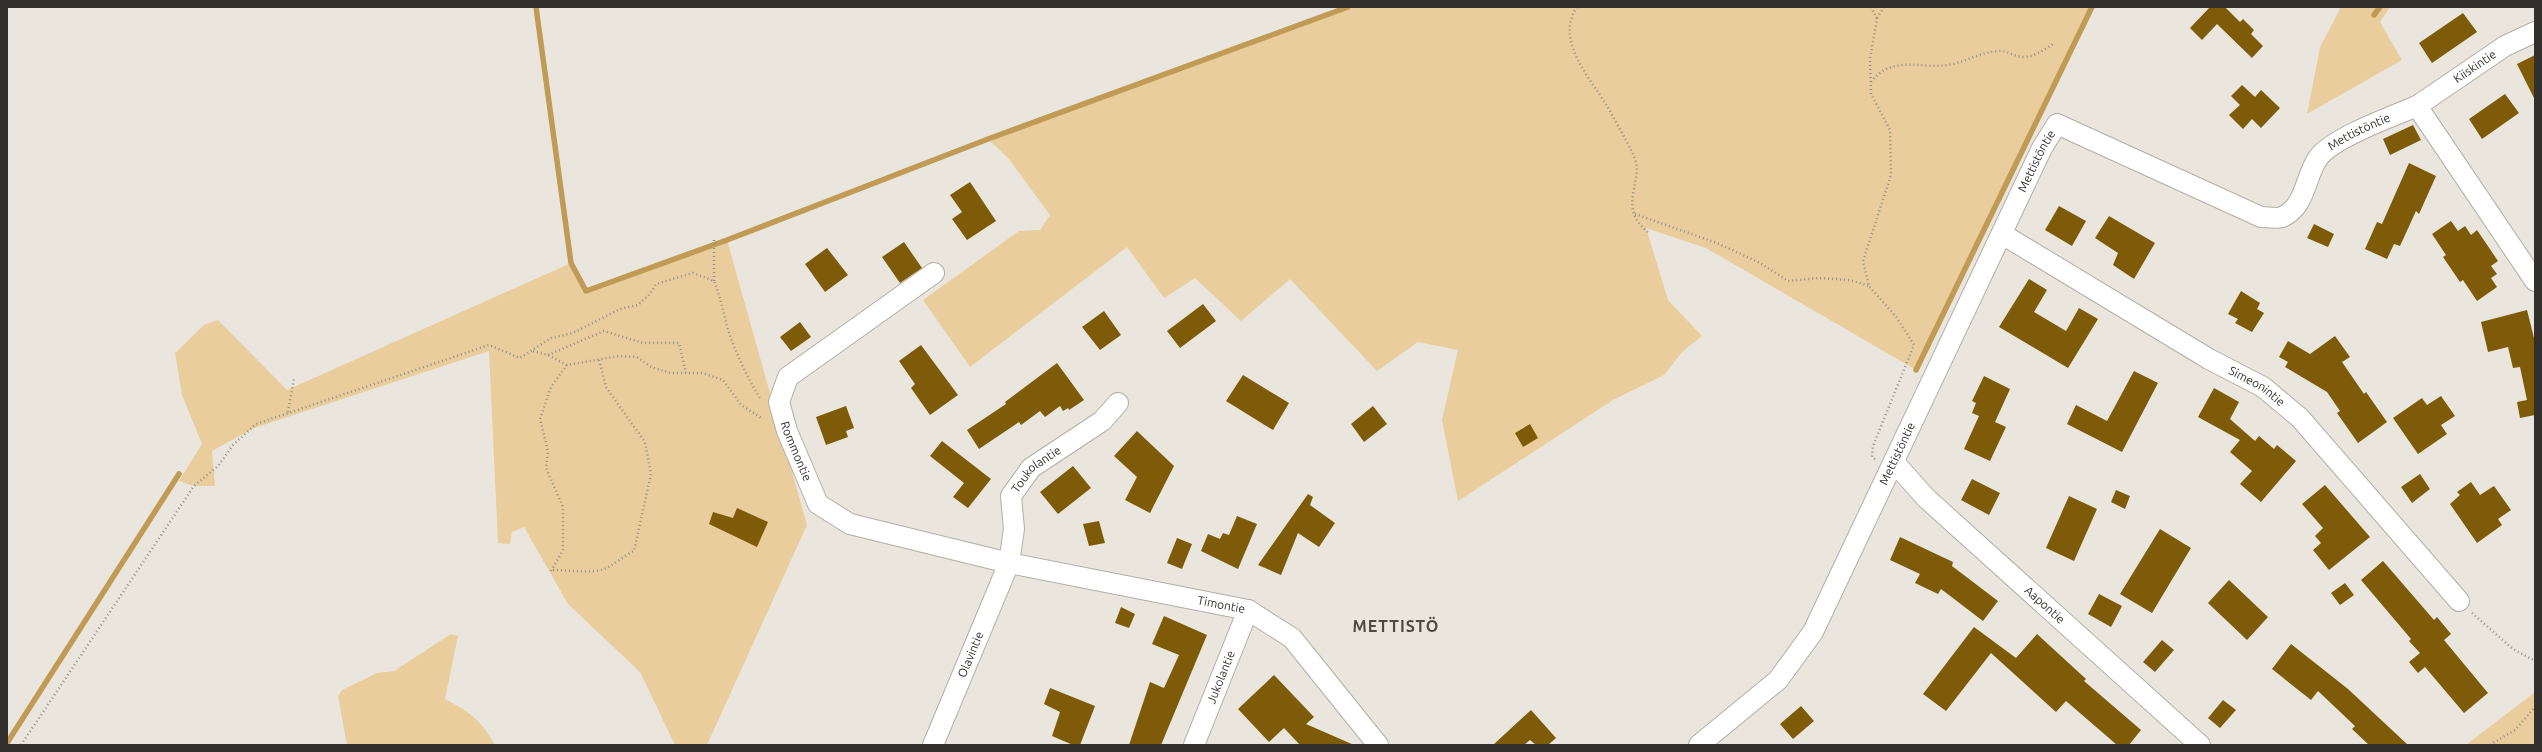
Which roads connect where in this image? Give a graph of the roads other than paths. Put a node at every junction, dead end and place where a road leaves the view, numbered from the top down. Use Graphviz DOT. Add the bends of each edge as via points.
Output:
graph roads {
  1 [pos="2535,32"];
  2 [pos="2417,106"];
  3 [pos="2002,234"];
  4 [pos="934,273"];
  5 [pos="2535,282"];
  6 [pos="1118,404"];
  7 [pos="1893,465"];
  8 [pos="1009,563"];
  9 [pos="2459,601"];
  10 [pos="1248,610"];
  11 [pos="1720,738"];
  12 [pos="933,745"];
  13 [pos="1194,745"];
  14 [pos="1378,745"];
  15 [pos="1699,745"];
  16 [pos="2200,745"];
  1 -- 2 [label="street, Kiiskintie" via="2505,46"];
  2 -- 3 [label="street, Mettistöntie" via="2328,149 2318,158 2300,200 2282,217 2261,218 2057,124 2042,148"];
  2 -- 5 [label="street"];
  3 -- 7 [label="street, Mettistöntie"];
  3 -- 9 [label="street, Simeonintie" via="2268,392 2300,418"];
  4 -- 8 [label="street, Rommontie" via="788,377 777,416 787,431 818,504 850,524"];
  6 -- 8 [label="street, Toukolantie" via="1102,420 1031,468 1011,496 1014,529"];
  7 -- 11 [label="street, Mettistöntie" via="1813,632 1778,680"];
  7 -- 16 [label="street, Aapontie" via="1926,498"];
  8 -- 10 [label="street, Timontie"];
  8 -- 12 [label="street, Olavintie"];
  10 -- 13 [label="street, Jukolantie"];
  10 -- 14 [label="street, Timontie" via="1292,638"];
  11 -- 15 [label="street, Mettistöntie"];
}
